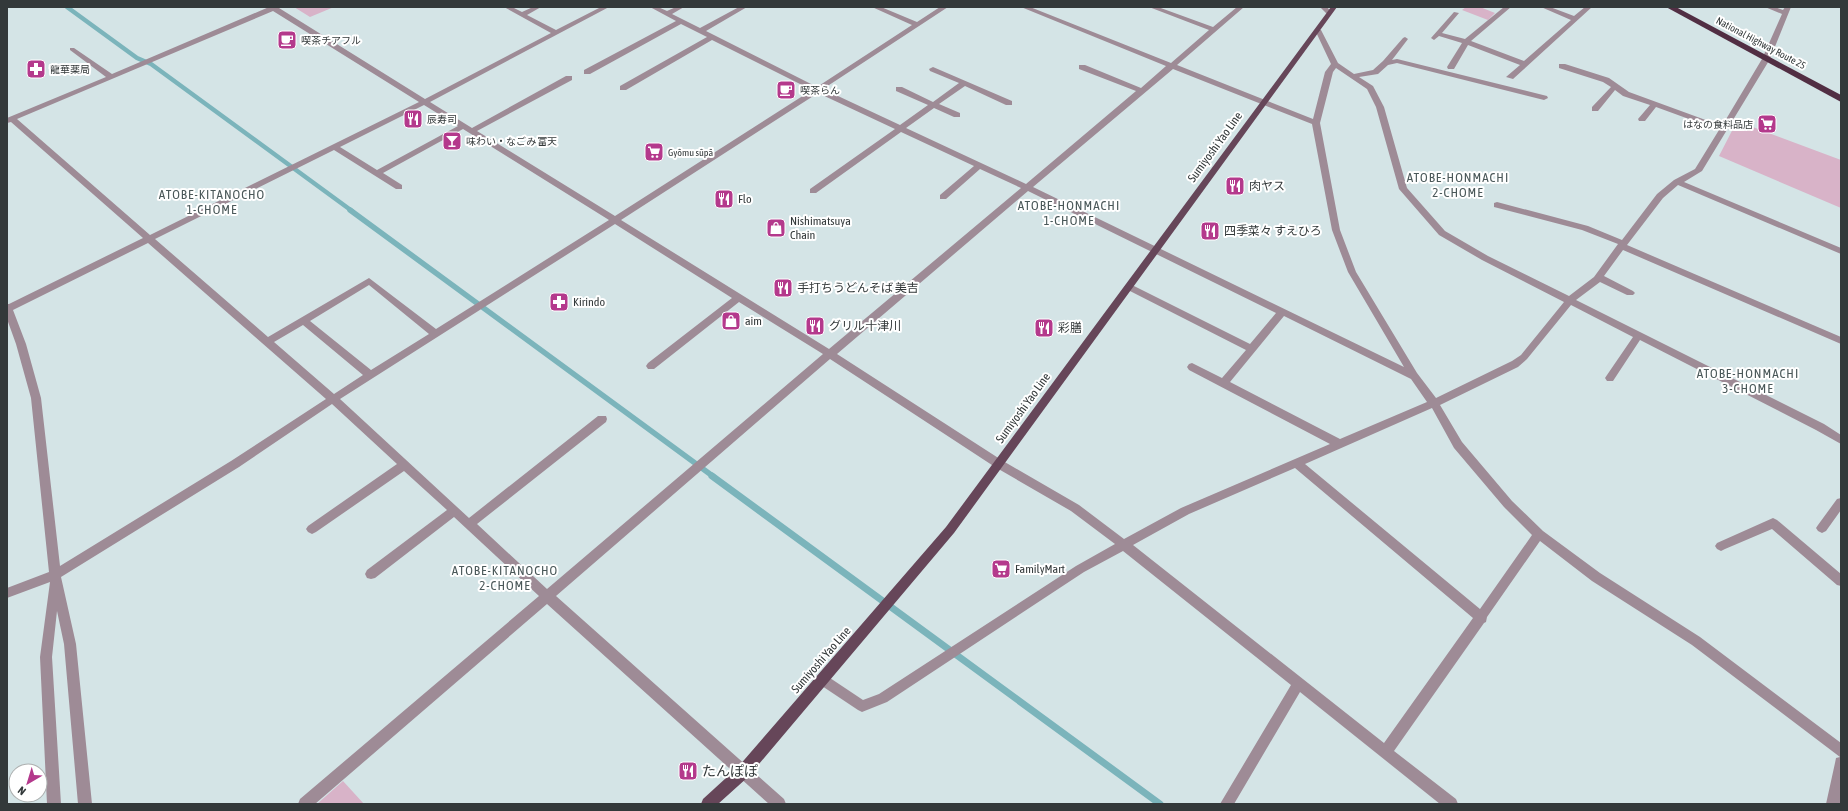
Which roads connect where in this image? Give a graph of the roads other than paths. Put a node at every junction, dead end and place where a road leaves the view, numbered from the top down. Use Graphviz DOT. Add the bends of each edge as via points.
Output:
graph roads {
  1 [pos="274,7"];
  2 [pos="507,7"];
  3 [pos="538,7"];
  4 [pos="606,7"];
  5 [pos="653,7"];
  6 [pos="681,7"];
  7 [pos="744,7"];
  8 [pos="874,7"];
  9 [pos="945,7"];
  10 [pos="1024,7"];
  11 [pos="1152,7"];
  12 [pos="1241,7"];
  13 [pos="1508,7"];
  14 [pos="1544,7"];
  15 [pos="1589,7"];
  16 [pos="1670,7"];
  17 [pos="1768,7"];
  18 [pos="1329,9"];
  19 [pos="1787,10"];
  20 [pos="1456,13"];
  21 [pos="667,14"];
  22 [pos="522,15"];
  23 [pos="1575,19"];
  24 [pos="681,21"];
  25 [pos="918,25"];
  26 [pos="700,30"];
  27 [pos="1214,30"];
  28 [pos="1318,30"];
  29 [pos="556,33"];
  30 [pos="712,37"];
  31 [pos="1404,39"];
  32 [pos="1466,42"];
  33 [pos="72,49"];
  34 [pos="1766,59"];
  35 [pos="1386,63"];
  36 [pos="1335,64"];
  37 [pos="1525,64"];
  38 [pos="1173,65"];
  39 [pos="1562,66"];
  40 [pos="1451,67"];
  41 [pos="1082,68"];
  42 [pos="933,69"];
  43 [pos="587,72"];
  44 [pos="1352,76"];
  45 [pos="111,77"];
  46 [pos="1510,77"];
  47 [pos="569,78"];
  48 [pos="964,83"];
  49 [pos="1615,86"];
  50 [pos="623,88"];
  51 [pos="899,89"];
  52 [pos="818,90"];
  53 [pos="1142,91"];
  54 [pos="1544,98"];
  55 [pos="1841,99"];
  56 [pos="424,102"];
  57 [pos="1265,102"];
  58 [pos="1009,103"];
  59 [pos="1655,104"];
  60 [pos="934,105"];
  61 [pos="1595,109"];
  62 [pos="957,115"];
  63 [pos="1642,119"];
  64 [pos="10,120"];
  65 [pos="1316,123"];
  66 [pos="463,126"];
  67 [pos="901,129"];
  68 [pos="1724,129"];
  69 [pos="471,131"];
  70 [pos="334,147"];
  71 [pos="979,166"];
  72 [pos="377,173"];
  73 [pos="1677,182"];
  74 [pos="399,187"];
  75 [pos="1028,188"];
  76 [pos="813,191"];
  77 [pos="943,197"];
  78 [pos="1497,205"];
  79 [pos="615,220"];
  80 [pos="150,239"];
  81 [pos="1622,245"];
  82 [pos="1156,250"];
  83 [pos="1841,251"];
  84 [pos="1598,277"];
  85 [pos="1129,287"];
  86 [pos="1630,293"];
  87 [pos="739,297"];
  88 [pos="1570,300"];
  89 [pos="7,308"];
  90 [pos="1282,312"];
  91 [pos="303,320"];
  92 [pos="435,334"];
  93 [pos="1639,335"];
  94 [pos="1841,341"];
  95 [pos="267,342"];
  96 [pos="1252,349"];
  97 [pos="830,354"];
  98 [pos="651,366"];
  99 [pos="1192,367"];
  100 [pos="371,376"];
  101 [pos="1414,376"];
  102 [pos="1610,378"];
  103 [pos="1223,384"];
  104 [pos="333,399"];
  105 [pos="1434,403"];
  106 [pos="602,419"];
  107 [pos="1841,440"];
  108 [pos="1340,444"];
  109 [pos="1297,463"];
  110 [pos="999,464"];
  111 [pos="404,465"];
  112 [pos="1841,502"];
  113 [pos="454,511"];
  114 [pos="469,524"];
  115 [pos="1822,528"];
  116 [pos="312,529"];
  117 [pos="1539,534"];
  118 [pos="1125,546"];
  119 [pos="1721,546"];
  120 [pos="371,574"];
  121 [pos="55,575"];
  122 [pos="1841,581"];
  123 [pos="7,593"];
  124 [pos="548,596"];
  125 [pos="1482,618"];
  126 [pos="823,680"];
  127 [pos="1299,683"];
  128 [pos="1841,751"];
  129 [pos="1386,752"];
  130 [pos="1841,763"];
  131 [pos="743,772"];
  132 [pos="54,804"];
  133 [pos="85,804"];
  134 [pos="305,804"];
  135 [pos="708,804"];
  136 [pos="779,804"];
  137 [pos="1227,804"];
  138 [pos="1451,804"];
  139 [pos="1832,804"];
  1 -- 45 [label="street"];
  1 -- 56 [label="street"];
  2 -- 22 [label="street"];
  3 -- 22 [label="street"];
  4 -- 29 [label="street"];
  5 -- 21 [label="street"];
  6 -- 21 [label="street"];
  7 -- 26 [label="street"];
  8 -- 25 [label="street"];
  9 -- 25 [label="street"];
  10 -- 38 [label="street"];
  11 -- 27 [label="street"];
  12 -- 27 [label="street"];
  13 -- 32 [label="street"];
  14 -- 23 [label="street"];
  15 -- 23 [label="street"];
  16 -- 34 [label="highway, National Highway Route 25"];
  17 -- 19 [label="street"];
  18 -- 28 [label="main road, Sumiyoshi Yao Line"];
  19 -- 34 [label="street"];
  20 -- 32 [label="street" via="1436,36"];
  21 -- 24 [label="street"];
  22 -- 29 [label="street"];
  23 -- 37 [label="street"];
  24 -- 26 [label="street"];
  24 -- 43 [label="street"];
  25 -- 52 [label="street"];
  26 -- 30 [label="street"];
  27 -- 38 [label="street"];
  28 -- 36 [label="street"];
  28 -- 57 [label="main road, Sumiyoshi Yao Line"];
  29 -- 56 [label="street"];
  30 -- 50 [label="street"];
  30 -- 52 [label="street"];
  31 -- 35 [label="street"];
  32 -- 37 [label="street"];
  32 -- 40 [label="street"];
  33 -- 45 [label="street"];
  34 -- 55 [label="highway, National Highway Route 25"];
  34 -- 68 [label="street"];
  35 -- 44 [label="street" via="1370,74"];
  35 -- 54 [label="street" via="1397,61"];
  36 -- 44 [label="street"];
  36 -- 65 [label="street" via="1329,72"];
  37 -- 46 [label="street"];
  38 -- 53 [label="street"];
  38 -- 57 [label="street"];
  39 -- 49 [label="street" via="1606,80"];
  41 -- 53 [label="street"];
  42 -- 48 [label="street"];
  44 -- 88 [label="street" via="1370,88 1380,107 1403,189 1442,232 1485,258"];
  45 -- 64 [label="street"];
  47 -- 69 [label="street"];
  48 -- 58 [label="street"];
  48 -- 60 [label="street"];
  49 -- 59 [label="street" via="1626,94"];
  49 -- 61 [label="street"];
  51 -- 60 [label="street"];
  52 -- 67 [label="street"];
  52 -- 79 [label="street"];
  53 -- 75 [label="street"];
  56 -- 66 [label="street"];
  56 -- 70 [label="street"];
  57 -- 65 [label="street"];
  57 -- 82 [label="main road, Sumiyoshi Yao Line"];
  59 -- 63 [label="street"];
  59 -- 68 [label="street"];
  60 -- 62 [label="street"];
  60 -- 67 [label="street"];
  64 -- 80 [label="street"];
  65 -- 101 [label="street" via="1336,230 1352,272"];
  66 -- 69 [label="street"];
  66 -- 72 [label="street"];
  67 -- 71 [label="street"];
  67 -- 76 [label="street"];
  68 -- 73 [label="street" via="1698,171"];
  69 -- 79 [label="street"];
  70 -- 72 [label="street"];
  70 -- 80 [label="street"];
  71 -- 75 [label="street"];
  71 -- 77 [label="street"];
  72 -- 74 [label="street"];
  73 -- 81 [label="street" via="1660,196"];
  73 -- 83 [label="street"];
  75 -- 82 [label="street"];
  75 -- 97 [label="street"];
  78 -- 81 [label="street" via="1585,228"];
  79 -- 87 [label="street"];
  79 -- 92 [label="street"];
  80 -- 89 [label="street"];
  80 -- 95 [label="street"];
  81 -- 84 [label="street"];
  81 -- 94 [label="street"];
  82 -- 85 [label="main road, Sumiyoshi Yao Line"];
  82 -- 90 [label="street"];
  84 -- 86 [label="street"];
  84 -- 88 [label="street"];
  85 -- 96 [label="street"];
  85 -- 110 [label="main road, Sumiyoshi Yao Line"];
  87 -- 97 [label="street"];
  87 -- 98 [label="street"];
  88 -- 93 [label="street"];
  88 -- 105 [label="street" via="1524,357 1515,364"];
  89 -- 121 [label="street" via="21,344 36,398"];
  90 -- 96 [label="street"];
  90 -- 101 [label="street"];
  91 -- 92 [label="street" via="368,281"];
  91 -- 95 [label="street"];
  91 -- 100 [label="street"];
  92 -- 100 [label="street"];
  93 -- 102 [label="street"];
  93 -- 107 [label="street"];
  95 -- 104 [label="street"];
  96 -- 103 [label="street"];
  97 -- 110 [label="street"];
  97 -- 124 [label="street"];
  99 -- 103 [label="street"];
  100 -- 104 [label="street"];
  101 -- 105 [label="street"];
  103 -- 108 [label="street"];
  104 -- 111 [label="street"];
  104 -- 121 [label="street" via="235,464"];
  105 -- 108 [label="street"];
  105 -- 117 [label="street" via="1458,445 1508,504"];
  106 -- 114 [label="street"];
  108 -- 109 [label="street"];
  109 -- 118 [label="street" via="1185,511"];
  109 -- 125 [label="street"];
  110 -- 118 [label="street" via="1075,508"];
  110 -- 126 [label="main road, Sumiyoshi Yao Line" via="950,530"];
  111 -- 113 [label="street"];
  111 -- 116 [label="street"];
  112 -- 115 [label="street"];
  113 -- 114 [label="street"];
  113 -- 120 [label="street"];
  114 -- 124 [label="street"];
  117 -- 125 [label="street"];
  117 -- 128 [label="street" via="1596,577 1696,641"];
  118 -- 126 [label="street" via="1080,569 883,698 862,706"];
  118 -- 127 [label="street"];
  119 -- 122 [label="street" via="1773,523"];
  121 -- 123 [label="street"];
  121 -- 132 [label="street" via="46,657"];
  121 -- 133 [label="street" via="70,644"];
  124 -- 131 [label="street"];
  124 -- 134 [label="street"];
  125 -- 129 [label="street"];
  126 -- 131 [label="main road, Sumiyoshi Yao Line"];
  127 -- 129 [label="street"];
  127 -- 137 [label="street"];
  129 -- 138 [label="street"];
  130 -- 139 [label="street"];
  131 -- 135 [label="main road, Sumiyoshi Yao Line"];
  131 -- 136 [label="street"];
}
